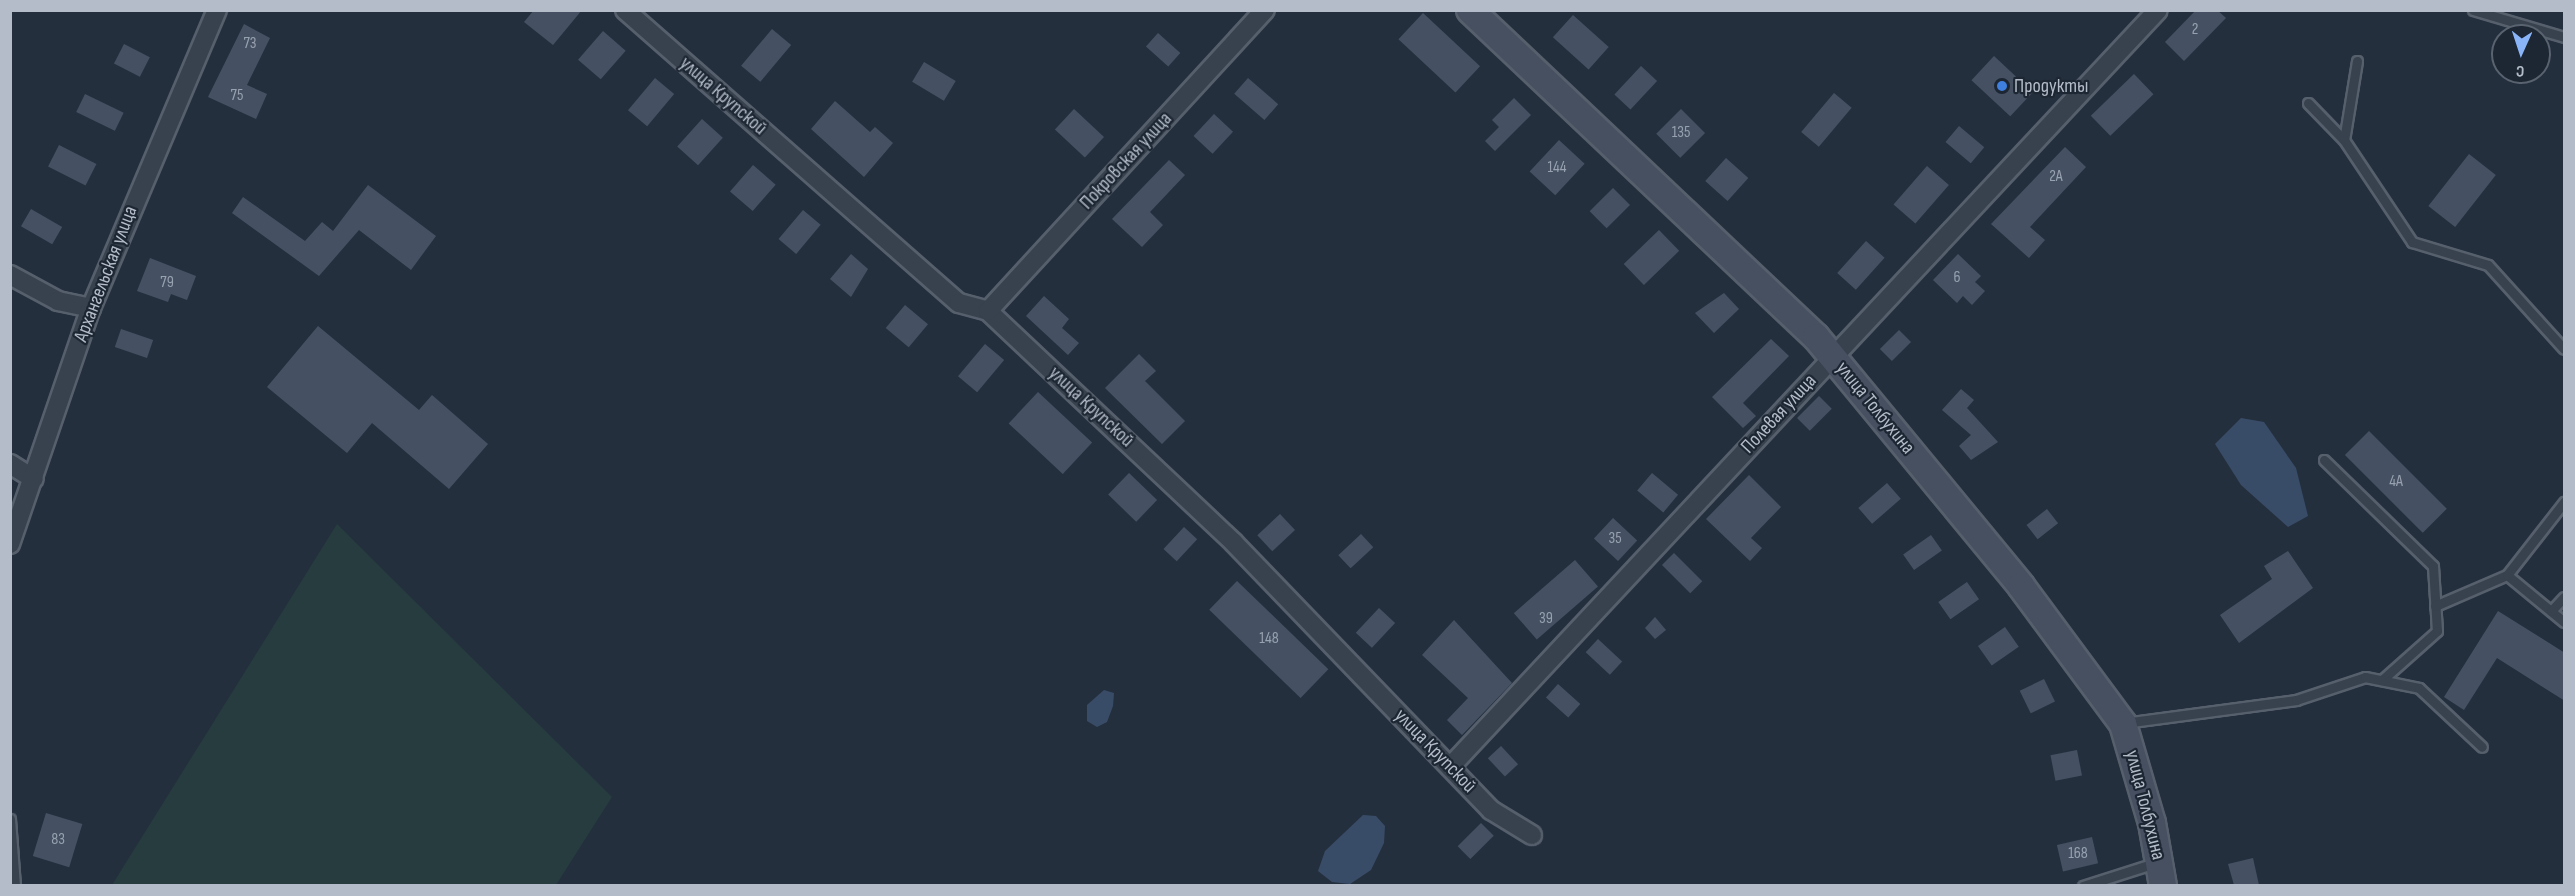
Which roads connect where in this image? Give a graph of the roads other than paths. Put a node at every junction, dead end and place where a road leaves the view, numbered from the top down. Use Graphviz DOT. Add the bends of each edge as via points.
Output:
graph roads {
  1 [pos="217,10"];
  2 [pos="625,10"];
  3 [pos="1265,10"];
  4 [pos="1470,10"];
  5 [pos="2158,10"];
  6 [pos="2473,10"];
  7 [pos="2565,37"];
  8 [pos="2357,61"];
  9 [pos="2308,103"];
  10 [pos="2344,140"];
  11 [pos="10,275"];
  12 [pos="91,308"];
  13 [pos="988,311"];
  14 [pos="2565,349"];
  15 [pos="1833,357"];
  16 [pos="2324,460"];
  17 [pos="10,464"];
  18 [pos="34,479"];
  19 [pos="2565,502"];
  20 [pos="10,544"];
  21 [pos="2507,575"];
  22 [pos="2565,597"];
  23 [pos="2435,606"];
  24 [pos="2551,611"];
  25 [pos="2565,622"];
  26 [pos="2382,680"];
  27 [pos="2123,724"];
  28 [pos="2482,747"];
  29 [pos="1450,767"];
  30 [pos="10,819"];
  31 [pos="1532,835"];
  32 [pos="2161,873"];
  33 [pos="15,885"];
  34 [pos="2083,885"];
  1 -- 12 [label="street, Архангельская улица"];
  2 -- 13 [label="street, улица Крупской" via="959,303"];
  3 -- 13 [label="street, Покровская улица"];
  4 -- 15 [label="main road, улица Толбухина"];
  5 -- 15 [label="street, Полевая улица"];
  6 -- 7 [label="lane"];
  8 -- 10 [label="lane"];
  9 -- 10 [label="lane"];
  10 -- 14 [label="lane" via="2412,242 2488,265"];
  11 -- 12 [label="street" via="58,301"];
  12 -- 18 [label="street, Архангельская улица"];
  13 -- 29 [label="street, улица Крупской" via="1234,543"];
  15 -- 27 [label="main road, улица Толбухина" via="2021,586"];
  15 -- 29 [label="street, Полевая улица"];
  16 -- 23 [label="lane" via="2433,566"];
  17 -- 18 [label="street"];
  18 -- 20 [label="street, Архангельская улица"];
  19 -- 21 [label="lane"];
  21 -- 23 [label="lane"];
  21 -- 24 [label="lane"];
  22 -- 24 [label="lane"];
  23 -- 26 [label="lane" via="2437,631"];
  24 -- 25 [label="lane"];
  26 -- 27 [label="lane" via="2366,677 2296,700"];
  26 -- 28 [label="lane" via="2418,688"];
  27 -- 32 [label="main road, улица Толбухина"];
  29 -- 31 [label="street, улица Крупской" via="1491,810"];
  30 -- 33 [label="lane"];
  32 -- 34 [label="lane"];
}
